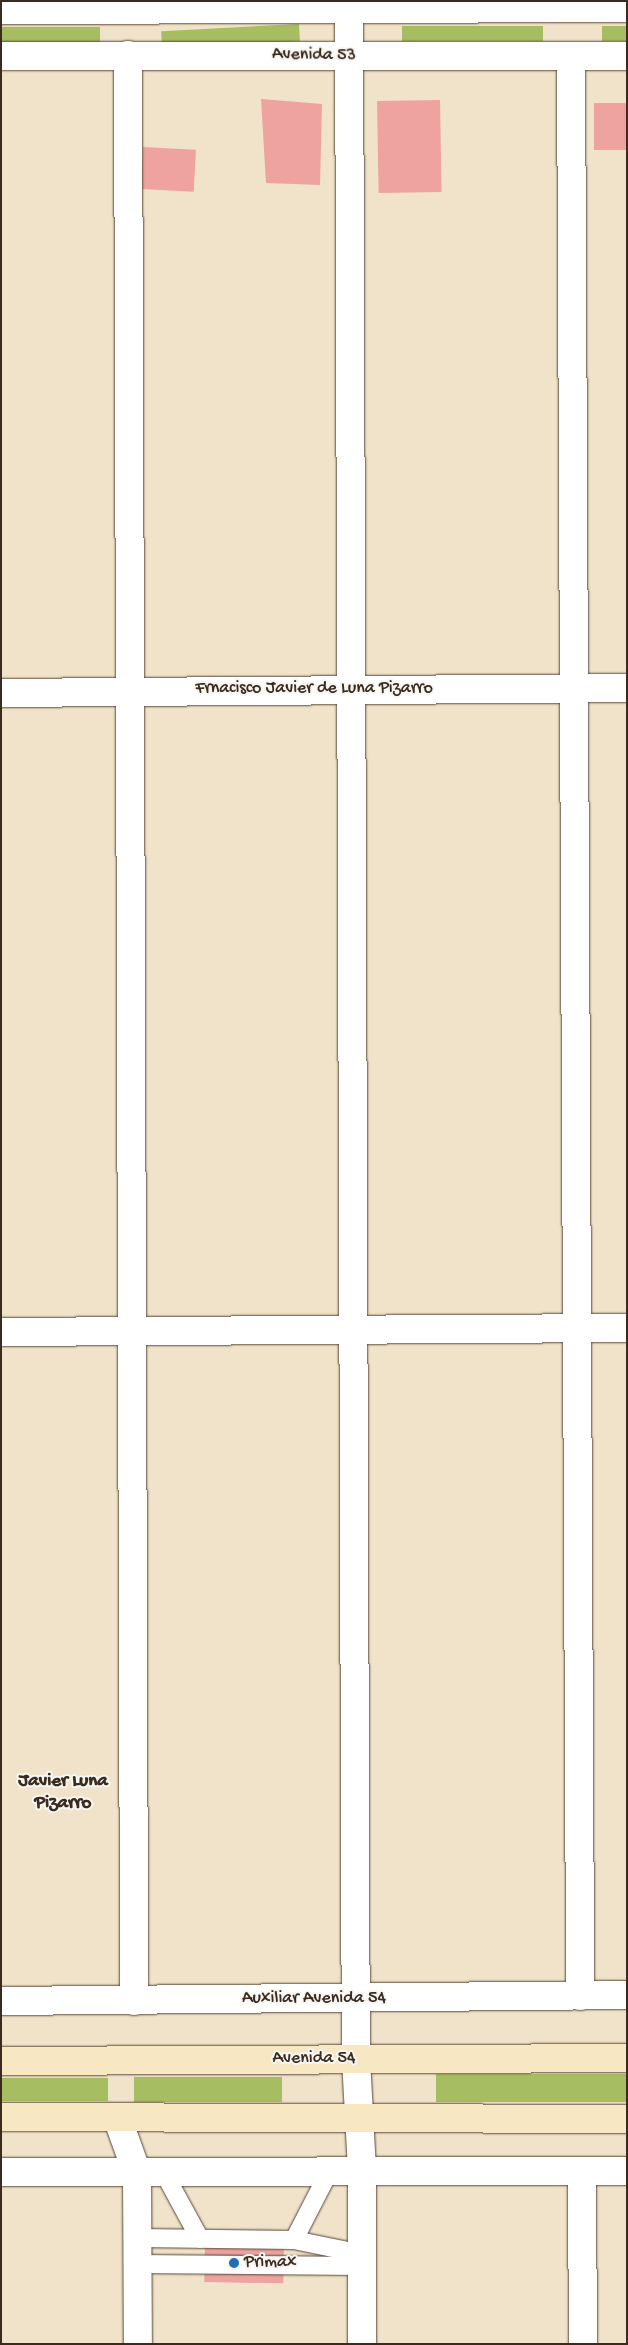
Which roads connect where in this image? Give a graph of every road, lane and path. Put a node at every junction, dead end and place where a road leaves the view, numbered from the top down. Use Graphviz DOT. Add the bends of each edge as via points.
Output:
graph roads {
  1 [pos="348,5"];
  2 [pos="17,7"];
  3 [pos="627,8"];
  4 [pos="128,55"];
  5 [pos="1,56"];
  6 [pos="349,56"];
  7 [pos="571,56"];
  8 [pos="627,56"];
  9 [pos="352,688"];
  10 [pos="627,688"];
  11 [pos="572,689"];
  12 [pos="129,691"];
  13 [pos="1,693"];
  14 [pos="627,1328"];
  15 [pos="578,1330"];
  16 [pos="132,1331"];
  17 [pos="356,1331"];
  18 [pos="1,1332"];
  19 [pos="627,1995"];
  20 [pos="580,1996"];
  21 [pos="358,2000"];
  22 [pos="1,2001"];
  23 [pos="134,2001"];
  24 [pos="627,2058"];
  25 [pos="356,2059"];
  26 [pos="1,2062"];
  27 [pos="1,2117"];
  28 [pos="117,2117"];
  29 [pos="357,2117"];
  30 [pos="627,2119"];
  31 [pos="362,2170"];
  32 [pos="582,2170"];
  33 [pos="627,2170"];
  34 [pos="1,2172"];
  35 [pos="329,2172"];
  36 [pos="150,2173"];
  37 [pos="200,2238"];
  38 [pos="294,2240"];
  39 [pos="138,2251"];
  40 [pos="362,2260"];
  41 [pos="138,2344"];
  42 [pos="362,2344"];
  43 [pos="584,2344"];
  1 -- 2 [label="street"];
  1 -- 3 [label="street"];
  1 -- 6 [label="street"];
  4 -- 5 [label="street, Avenida 53"];
  4 -- 6 [label="street, Avenida 53"];
  4 -- 12 [label="street"];
  6 -- 7 [label="street, Avenida 53"];
  6 -- 9 [label="street"];
  7 -- 8 [label="street, Avenida 53"];
  7 -- 11 [label="street"];
  9 -- 11 [label="street, Frnacisco Javier de Luna Pizarro"];
  9 -- 12 [label="street, Frnacisco Javier de Luna Pizarro"];
  9 -- 17 [label="street"];
  10 -- 11 [label="street, Frnacisco Javier de Luna Pizarro"];
  11 -- 15 [label="street"];
  12 -- 13 [label="street, Frnacisco Javier de Luna Pizarro"];
  12 -- 16 [label="street"];
  14 -- 15 [label="street"];
  15 -- 17 [label="street"];
  15 -- 20 [label="street"];
  16 -- 17 [label="street"];
  16 -- 18 [label="street"];
  16 -- 23 [label="street"];
  17 -- 21 [label="street"];
  19 -- 20 [label="street, Auxiliar Avenida 54"];
  20 -- 21 [label="street, Auxiliar Avenida 54"];
  21 -- 23 [label="street, Auxiliar Avenida 54"];
  21 -- 25 [label="street"];
  22 -- 23 [label="street, Auxiliar Avenida 54"];
  24 -- 25 [label="main road, Avenida 54"];
  25 -- 26 [label="main road, Avenida 54"];
  25 -- 29 [label="street"];
  27 -- 28 [label="main road"];
  28 -- 29 [label="main road"];
  28 -- 36 [label="street"];
  29 -- 30 [label="main road"];
  29 -- 31 [label="street"];
  31 -- 32 [label="street"];
  31 -- 35 [label="street"];
  31 -- 40 [label="street"];
  32 -- 33 [label="street"];
  32 -- 43 [label="street"];
  34 -- 36 [label="street"];
  35 -- 36 [label="street"];
  35 -- 38 [label="lane"];
  36 -- 37 [label="lane"];
  36 -- 39 [label="street"];
  37 -- 38 [label="lane"];
  37 -- 39 [label="lane"];
  38 -- 40 [label="lane"];
  39 -- 40 [label="lane"];
  39 -- 41 [label="street"];
  40 -- 42 [label="street"];
}
